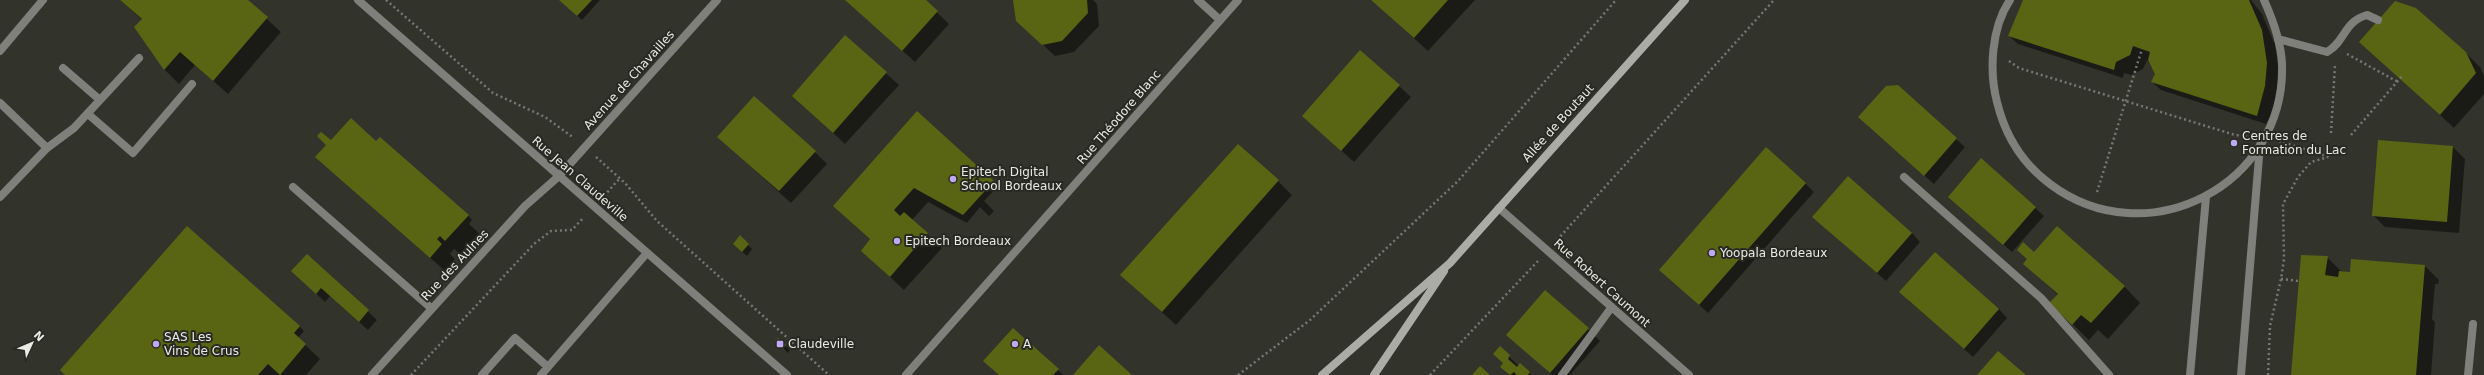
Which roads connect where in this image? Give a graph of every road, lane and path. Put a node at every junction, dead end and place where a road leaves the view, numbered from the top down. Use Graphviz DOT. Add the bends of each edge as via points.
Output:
graph roads {
  1 [pos="43,0"];
  2 [pos="358,0"];
  3 [pos="386,0"];
  4 [pos="717,0"];
  5 [pos="1198,0"];
  6 [pos="1238,0"];
  7 [pos="1616,0"];
  8 [pos="1685,0"];
  9 [pos="1774,0"];
  10 [pos="2010,0"];
  11 [pos="2264,0"];
  12 [pos="1220,20"];
  13 [pos="2378,20"];
  14 [pos="2278,39"];
  15 [pos="2333,48"];
  16 [pos="2142,49"];
  17 [pos="1994,50"];
  18 [pos="0,51"];
  19 [pos="139,58"];
  20 [pos="64,68"];
  21 [pos="2403,76"];
  22 [pos="2398,82"];
  23 [pos="192,84"];
  24 [pos="100,100"];
  25 [pos="2126,101"];
  26 [pos="0,104"];
  27 [pos="88,114"];
  28 [pos="2331,132"];
  29 [pos="2351,135"];
  30 [pos="2265,136"];
  31 [pos="2260,145"];
  32 [pos="585,147"];
  33 [pos="47,148"];
  34 [pos="558,176"];
  35 [pos="1904,177"];
  36 [pos="620,178"];
  37 [pos="293,187"];
  38 [pos="2206,197"];
  39 [pos="0,198"];
  40 [pos="2093,206"];
  41 [pos="594,207"];
  42 [pos="1498,208"];
  43 [pos="1548,251"];
  44 [pos="646,253"];
  45 [pos="1450,263"];
  46 [pos="2282,279"];
  47 [pos="2299,281"];
  48 [pos="431,308"];
  49 [pos="1612,308"];
  50 [pos="2473,324"];
  51 [pos="548,367"];
  52 [pos="372,375"];
  53 [pos="411,375"];
  54 [pos="482,375"];
  55 [pos="541,375"];
  56 [pos="787,375"];
  57 [pos="829,375"];
  58 [pos="906,375"];
  59 [pos="1238,375"];
  60 [pos="1322,375"];
  61 [pos="1374,375"];
  62 [pos="1430,375"];
  63 [pos="1562,375"];
  64 [pos="1689,375"];
  65 [pos="2109,375"];
  66 [pos="2190,375"];
  67 [pos="2241,375"];
  68 [pos="2268,375"];
  69 [pos="2468,375"];
  1 -- 18 [label="street"];
  2 -- 34 [label="street, Rue Jean Claudeville"];
  3 -- 32 [label="path" via="493,93 545,116"];
  4 -- 32 [label="street, Avenue de Chavailles"];
  5 -- 12 [label="street"];
  6 -- 12 [label="street, Rue Théodore Blanc"];
  7 -- 59 [label="path" via="1458,181 1310,320"];
  8 -- 42 [label="main road, Allée de Boutaut"];
  9 -- 43 [label="path"];
  10 -- 17 [label="street" via="1998,28"];
  11 -- 14 [label="street"];
  12 -- 58 [label="street, Rue Théodore Blanc"];
  13 -- 15 [label="street" via="2367,15 2356,18"];
  14 -- 15 [label="street" via="2327,52"];
  14 -- 30 [label="street" via="2282,63 2281,87 2275,113"];
  15 -- 22 [label="path"];
  15 -- 28 [label="path" via="2336,69"];
  16 -- 25 [label="path"];
  17 -- 25 [label="path" via="2019,68"];
  17 -- 40 [label="street" via="1994,92 2000,116 2009,136 2025,160 2042,178 2061,192"];
  19 -- 24 [label="street"];
  20 -- 24 [label="street"];
  21 -- 22 [label="path"];
  22 -- 29 [label="path"];
  23 -- 27 [label="street" via="133,154"];
  24 -- 27 [label="street"];
  25 -- 30 [label="path" via="2235,136"];
  25 -- 40 [label="path"];
  26 -- 33 [label="street"];
  27 -- 33 [label="street"];
  30 -- 31 [label="street"];
  30 -- 46 [label="path" via="2329,157 2311,162 2298,176 2283,204"];
  31 -- 38 [label="street" via="2233,177"];
  31 -- 67 [label="street"];
  32 -- 34 [label="street, Avenue de Chavailles"];
  32 -- 36 [label="path"];
  33 -- 39 [label="street"];
  34 -- 41 [label="street, Rue Jean Claudeville"];
  34 -- 48 [label="street, Rue des Aulnes" via="525,206"];
  35 -- 65 [label="street" via="2041,298"];
  36 -- 41 [label="path"];
  36 -- 57 [label="path" via="657,222"];
  37 -- 48 [label="street"];
  38 -- 40 [label="street" via="2168,210 2150,213 2126,213"];
  38 -- 66 [label="street"];
  41 -- 44 [label="street, Rue Jean Claudeville"];
  41 -- 53 [label="path" via="572,230 550,231 534,244"];
  42 -- 43 [label="street, Rue Robert Caumont"];
  42 -- 45 [label="main road, Allée de Boutaut"];
  43 -- 49 [label="street, Rue Robert Caumont"];
  43 -- 62 [label="path"];
  44 -- 51 [label="street"];
  44 -- 56 [label="street, Rue Jean Claudeville"];
  45 -- 60 [label="main road, Allée de Boutaut"];
  45 -- 61 [label="main road, Allée de Boutaut"];
  46 -- 47 [label="path"];
  46 -- 68 [label="path" via="2270,326"];
  48 -- 52 [label="street, Rue des Aulnes"];
  49 -- 63 [label="street"];
  49 -- 64 [label="street, Rue Robert Caumont"];
  50 -- 69 [label="street"];
  51 -- 54 [label="street" via="515,338"];
  51 -- 55 [label="street"];
}
